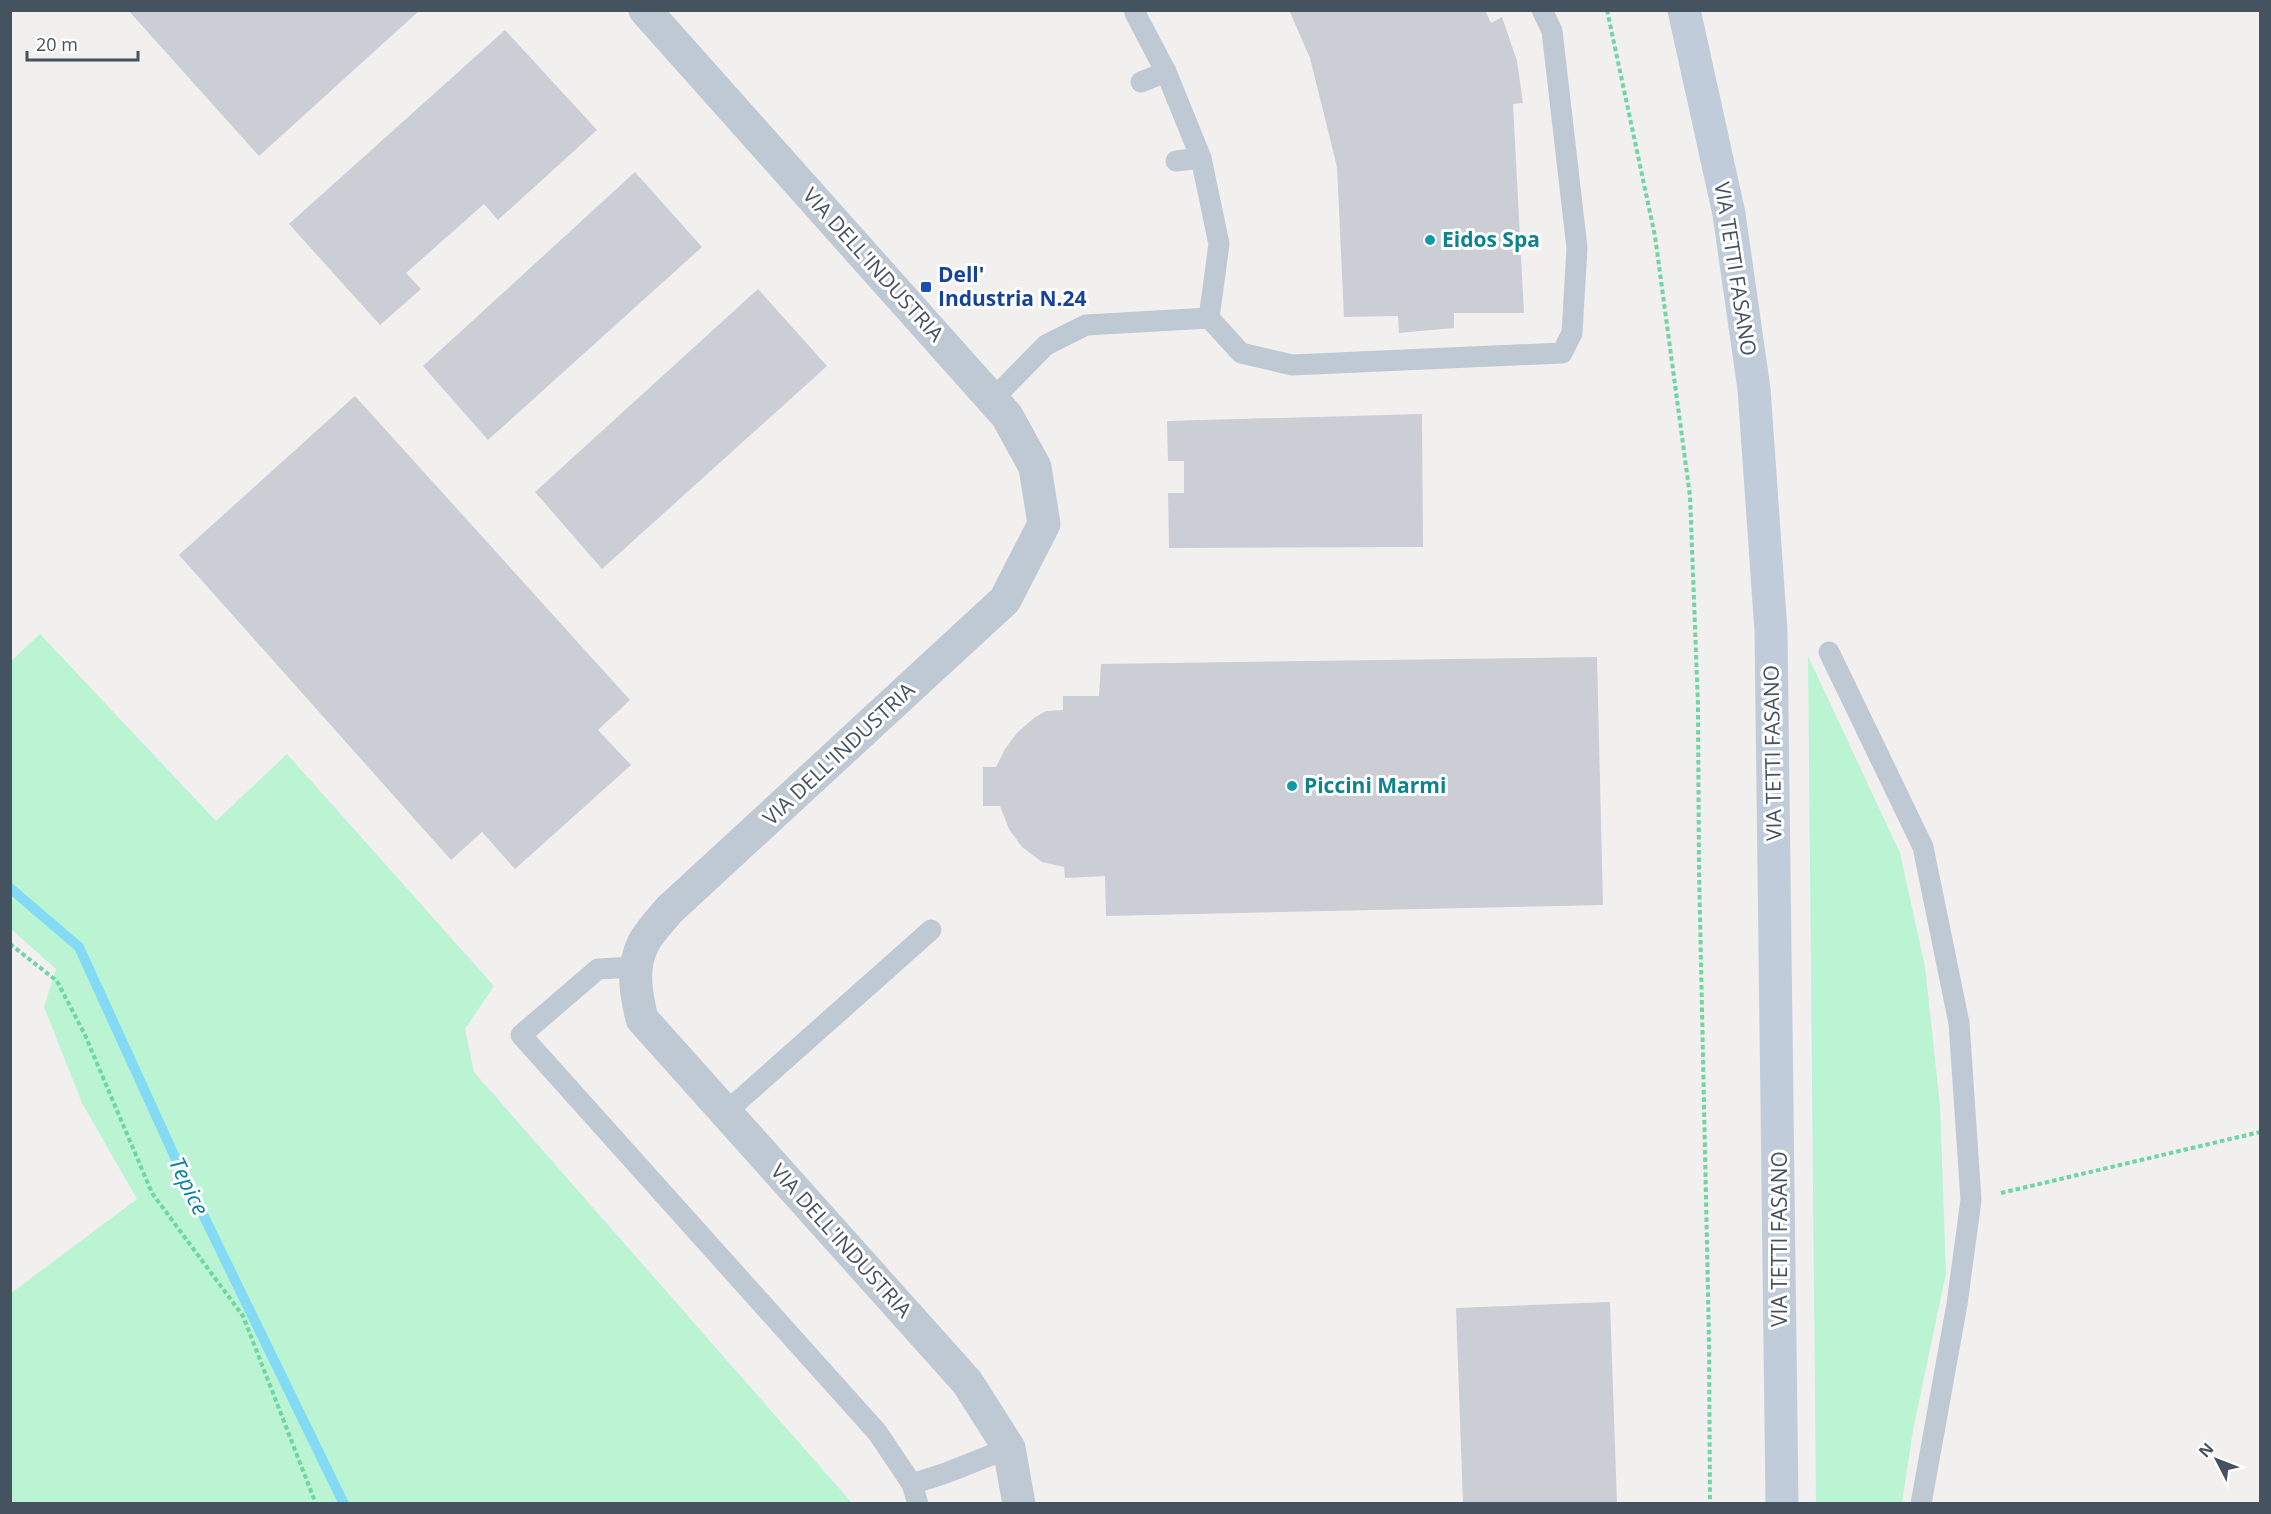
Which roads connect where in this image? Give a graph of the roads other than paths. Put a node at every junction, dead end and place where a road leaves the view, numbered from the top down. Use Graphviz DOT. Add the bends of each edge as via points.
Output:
graph roads {
  1 [pos="645,10"];
  2 [pos="1137,10"];
  3 [pos="1542,10"];
  4 [pos="1684,10"];
  5 [pos="1166,72"];
  6 [pos="1141,82"];
  7 [pos="1202,158"];
  8 [pos="1176,161"];
  9 [pos="1209,318"];
  10 [pos="993,399"];
  11 [pos="1829,652"];
  12 [pos="931,930"];
  13 [pos="636,967"];
  14 [pos="726,1112"];
  15 [pos="1009,1448"];
  16 [pos="915,1494"];
  17 [pos="1019,1503"];
  18 [pos="1782,1503"];
  19 [pos="1921,1503"];
  1 -- 10 [label="street, VIA DELL'INDUSTRIA"];
  2 -- 5 [label="lane" via="1135,13"];
  3 -- 9 [label="lane" via="1552,31 1577,248 1572,333 1562,353 1292,365 1241,353"];
  4 -- 18 [label="main road, VIA TETTI FASANO" via="1729,214 1754,389 1770,620"];
  5 -- 6 [label="lane"];
  5 -- 7 [label="lane"];
  7 -- 8 [label="lane"];
  7 -- 9 [label="lane" via="1219,244"];
  9 -- 10 [label="lane" via="1086,325 1046,345"];
  10 -- 13 [label="street, VIA DELL'INDUSTRIA" via="1035,467 1044,524 1005,600 669,910 643,944"];
  11 -- 19 [label="lane" via="1923,847 1959,1023 1971,1200 1957,1304"];
  12 -- 14 [label="lane"];
  13 -- 14 [label="street, VIA DELL'INDUSTRIA" via="635,990 642,1019"];
  13 -- 16 [label="lane" via="598,969 521,1035 878,1432"];
  14 -- 15 [label="street, VIA DELL'INDUSTRIA" via="967,1382"];
  15 -- 16 [label="lane" via="946,1473"];
  15 -- 17 [label="street, VIA DELL'INDUSTRIA"];
}
